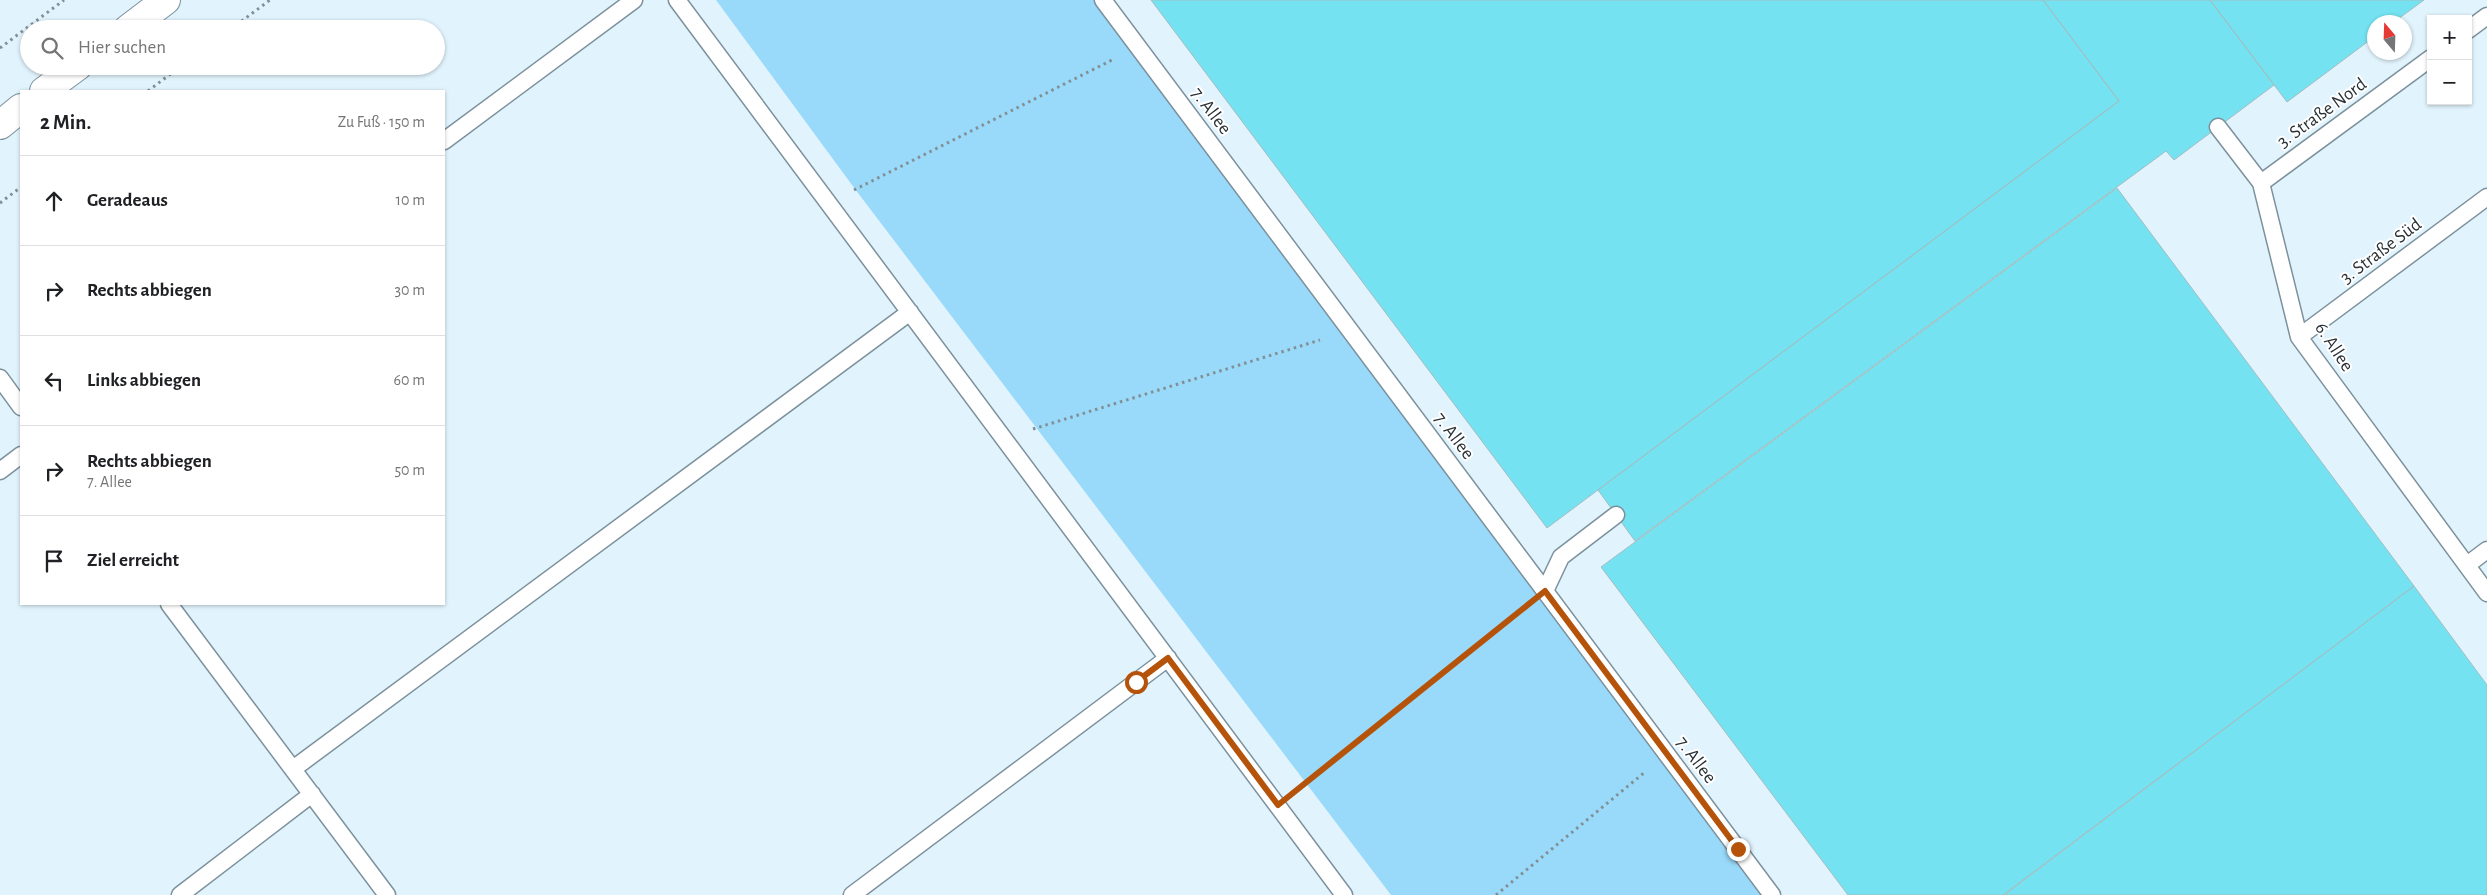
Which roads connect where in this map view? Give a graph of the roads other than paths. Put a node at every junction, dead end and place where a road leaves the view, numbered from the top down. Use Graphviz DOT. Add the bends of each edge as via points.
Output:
graph roads {
  1 [pos="166,0"];
  2 [pos="634,0"];
  3 [pos="677,0"];
  4 [pos="1103,0"];
  5 [pos="2487,16"];
  6 [pos="140,20"];
  7 [pos="2472,27"];
  8 [pos="2428,60"];
  9 [pos="66,75"];
  10 [pos="45,90"];
  11 [pos="20,109"];
  12 [pos="0,125"];
  13 [pos="2218,127"];
  14 [pos="445,140"];
  15 [pos="2261,183"];
  16 [pos="2487,197"];
  17 [pos="910,312"];
  18 [pos="2299,337"];
  19 [pos="0,378"];
  20 [pos="20,406"];
  21 [pos="20,456"];
  22 [pos="0,471"];
  23 [pos="1616,515"];
  24 [pos="2487,550"];
  25 [pos="2467,565"];
  26 [pos="1545,591"];
  27 [pos="2487,593"];
  28 [pos="170,605"];
  29 [pos="1168,658"];
  30 [pos="293,769"];
  31 [pos="312,794"];
  32 [pos="180,895"];
  33 [pos="387,895"];
  34 [pos="852,895"];
  35 [pos="1344,895"];
  36 [pos="1772,895"];
  1 -- 6 [label="street"];
  2 -- 14 [label="lane"];
  3 -- 17 [label="lane"];
  4 -- 26 [label="lane, 7. Allee"];
  5 -- 7 [label="lane"];
  8 -- 15 [label="lane, 3. Straße Nord"];
  9 -- 10 [label="street"];
  11 -- 12 [label="street"];
  13 -- 15 [label="lane, 6. Allee"];
  15 -- 18 [label="lane, 6. Allee"];
  16 -- 18 [label="lane, 3. Straße Süd"];
  17 -- 29 [label="lane"];
  17 -- 30 [label="lane"];
  18 -- 25 [label="lane, 6. Allee"];
  19 -- 20 [label="lane"];
  21 -- 22 [label="lane"];
  23 -- 26 [label="lane" via="1561,557"];
  24 -- 25 [label="lane"];
  25 -- 27 [label="lane, 6. Allee"];
  26 -- 36 [label="lane, 7. Allee"];
  28 -- 30 [label="lane"];
  29 -- 34 [label="lane"];
  29 -- 35 [label="lane"];
  30 -- 31 [label="lane"];
  31 -- 32 [label="lane"];
  31 -- 33 [label="lane"];
}
